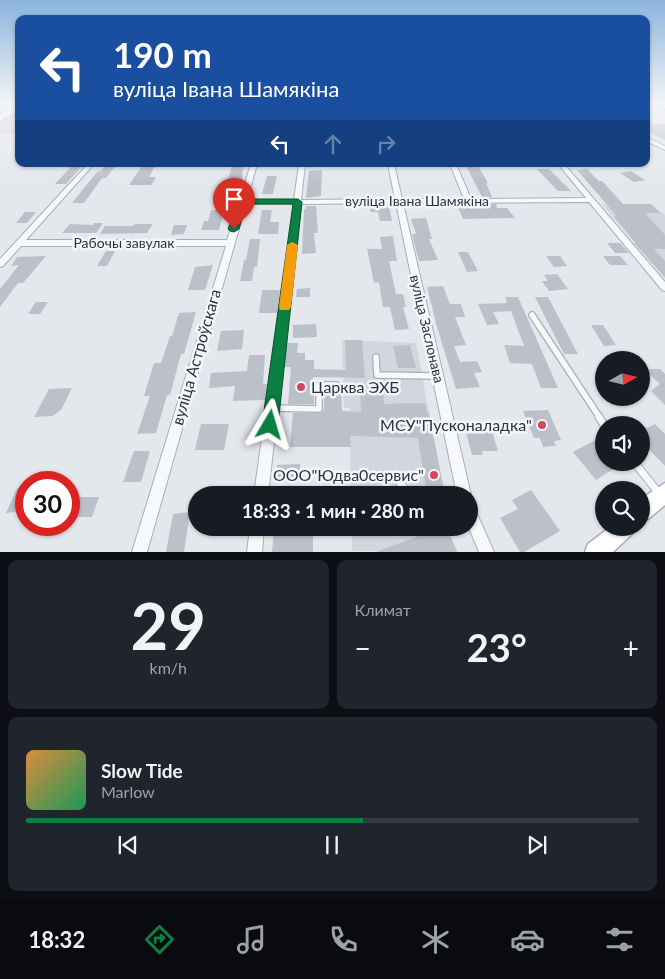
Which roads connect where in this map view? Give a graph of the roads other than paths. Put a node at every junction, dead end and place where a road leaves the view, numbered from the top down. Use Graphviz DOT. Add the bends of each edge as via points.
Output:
graph roads {
  1 [pos="650,141"];
  2 [pos="665,148"];
  3 [pos="88,167"];
  4 [pos="253,167"];
  5 [pos="302,167"];
  6 [pos="392,167"];
  7 [pos="454,167"];
  8 [pos="564,167"];
  9 [pos="592,200"];
  10 [pos="468,201"];
  11 [pos="242,202"];
  12 [pos="298,202"];
  13 [pos="398,202"];
  14 [pos="19,243"];
  15 [pos="229,243"];
  16 [pos="0,264"];
  17 [pos="665,288"];
  18 [pos="532,315"];
  19 [pos="376,357"];
  20 [pos="438,376"];
  21 [pos="336,385"];
  22 [pos="272,408"];
  23 [pos="598,416"];
  24 [pos="642,471"];
  25 [pos="397,480"];
  26 [pos="262,486"];
  27 [pos="402,486"];
  28 [pos="462,486"];
  29 [pos="663,494"];
  30 [pos="650,505"];
  31 [pos="478,532"];
  32 [pos="256,536"];
  33 [pos="615,536"];
  34 [pos="139,552"];
  35 [pos="254,552"];
  36 [pos="487,552"];
  37 [pos="596,552"];
  1 -- 2 [label="street"];
  3 -- 14 [label="street"];
  4 -- 11 [label="street, вуліца Астроўскага"];
  5 -- 12 [label="street"];
  6 -- 13 [label="street, вуліца Заслонава"];
  7 -- 10 [label="street"];
  8 -- 9 [label="street"];
  9 -- 10 [label="street, вуліца Івана Шамякіна"];
  9 -- 17 [label="street"];
  10 -- 13 [label="street, вуліца Івана Шамякіна"];
  11 -- 12 [label="street, вуліца Івана Шамякіна"];
  11 -- 15 [label="street, вуліца Астроўскага"];
  12 -- 13 [label="street, вуліца Івана Шамякіна"];
  12 -- 22 [label="street"];
  13 -- 20 [label="street, вуліца Заслонава"];
  14 -- 15 [label="street, Рабочы завулак"];
  14 -- 16 [label="street"];
  15 -- 34 [label="street, вуліца Астроўскага"];
  18 -- 23 [label="lane"];
  19 -- 20 [label="lane" via="377,375"];
  20 -- 28 [label="street, вуліца Заслонава"];
  21 -- 22 [label="lane" via="319,385 319,410"];
  22 -- 26 [label="street"];
  24 -- 29 [label="lane"];
  25 -- 27 [label="lane"];
  29 -- 30 [label="main road"];
  31 -- 36 [label="street"];
  32 -- 35 [label="street"];
  33 -- 37 [label="main road"];
}
